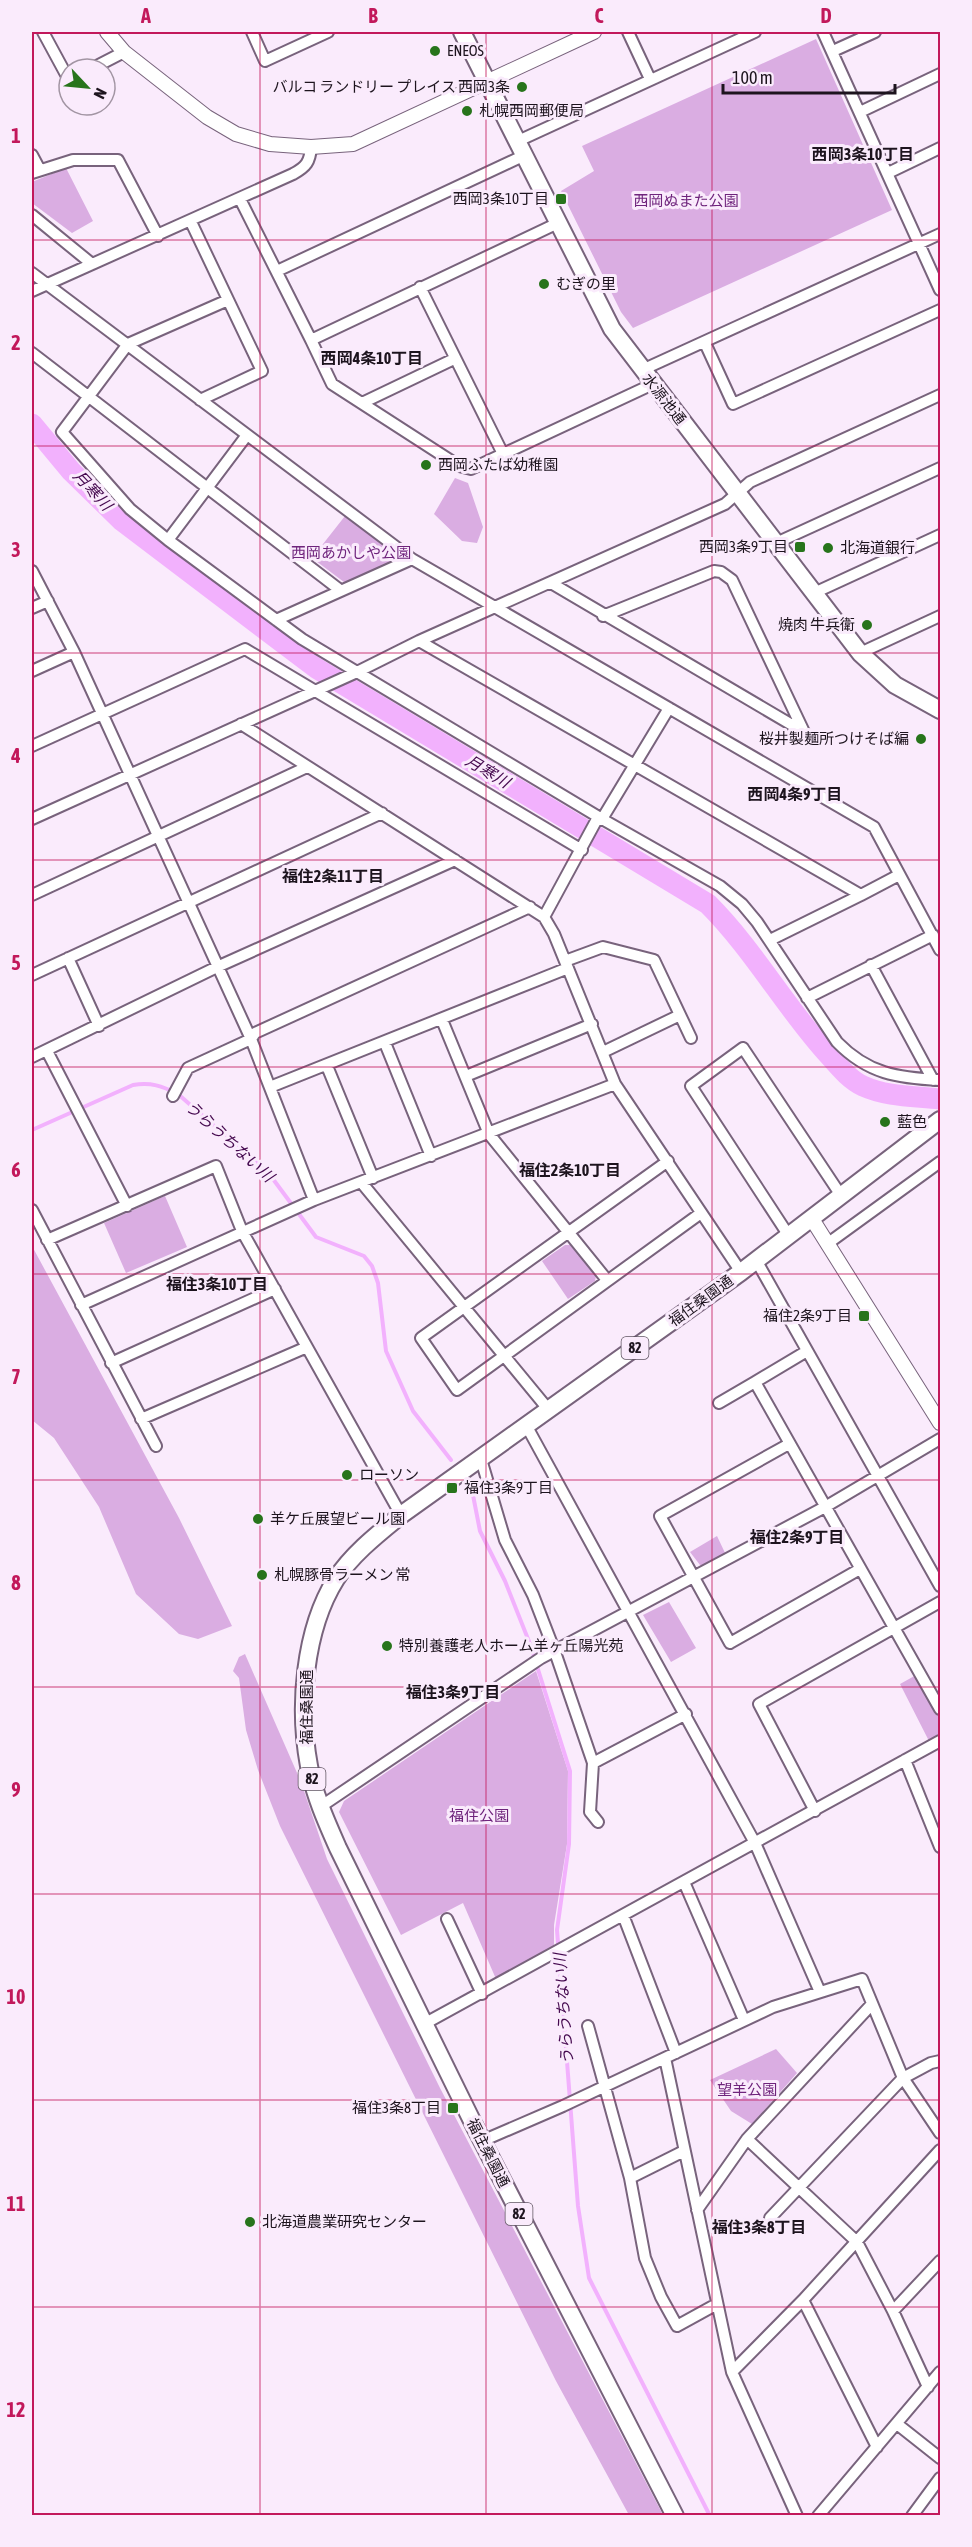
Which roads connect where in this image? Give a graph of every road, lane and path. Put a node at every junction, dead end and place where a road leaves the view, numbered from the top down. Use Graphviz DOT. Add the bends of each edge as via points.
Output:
graph roads {
  1 [pos="43,32"];
  2 [pos="107,32"];
  3 [pos="252,32"];
  4 [pos="325,32"];
  5 [pos="462,32"];
  6 [pos="594,32"];
  7 [pos="628,32"];
  8 [pos="754,32"];
  9 [pos="823,32"];
  10 [pos="875,32"];
  11 [pos="832,51"];
  12 [pos="124,52"];
  13 [pos="114,57"];
  14 [pos="57,58"];
  15 [pos="940,74"];
  16 [pos="650,79"];
  17 [pos="487,81"];
  18 [pos="860,112"];
  19 [pos="311,147"];
  20 [pos="521,148"];
  21 [pos="940,148"];
  22 [pos="32,155"];
  23 [pos="36,172"];
  24 [pos="888,173"];
  25 [pos="240,199"];
  26 [pos="32,215"];
  27 [pos="191,222"];
  28 [pos="558,223"];
  29 [pos="940,234"];
  30 [pos="158,236"];
  31 [pos="919,243"];
  32 [pos="92,264"];
  33 [pos="277,271"];
  34 [pos="32,273"];
  35 [pos="46,285"];
  36 [pos="420,287"];
  37 [pos="940,290"];
  38 [pos="32,291"];
  39 [pos="228,300"];
  40 [pos="940,310"];
  41 [pos="311,340"];
  42 [pos="705,343"];
  43 [pos="128,344"];
  44 [pos="32,353"];
  45 [pos="454,359"];
  46 [pos="642,370"];
  47 [pos="653,384"];
  48 [pos="940,394"];
  49 [pos="86,396"];
  50 [pos="200,400"];
  51 [pos="362,403"];
  52 [pos="247,435"];
  53 [pos="503,454"];
  54 [pos="940,468"];
  55 [pos="208,488"];
  56 [pos="737,494"];
  57 [pos="940,535"];
  58 [pos="168,540"];
  59 [pos="776,543"];
  60 [pos="412,559"];
  61 [pos="32,571"];
  62 [pos="551,583"];
  63 [pos="340,590"];
  64 [pos="814,593"];
  65 [pos="48,601"];
  66 [pos="32,608"];
  67 [pos="497,608"];
  68 [pos="603,616"];
  69 [pos="940,616"];
  70 [pos="276,620"];
  71 [pos="418,640"];
  72 [pos="74,652"];
  73 [pos="860,653"];
  74 [pos="32,672"];
  75 [pos="355,673"];
  76 [pos="319,689"];
  77 [pos="669,708"];
  78 [pos="940,710"];
  79 [pos="102,713"];
  80 [pos="241,724"];
  81 [pos="32,746"];
  82 [pos="635,764"];
  83 [pos="307,767"];
  84 [pos="130,775"];
  85 [pos="382,813"];
  86 [pos="32,819"];
  87 [pos="599,820"];
  88 [pos="158,837"];
  89 [pos="582,848"];
  90 [pos="455,860"];
  91 [pos="899,875"];
  92 [pos="32,895"];
  93 [pos="861,895"];
  94 [pos="188,902"];
  95 [pos="531,907"];
  96 [pos="544,917"];
  97 [pos="933,935"];
  98 [pos="770,940"];
  99 [pos="940,950"];
  100 [pos="68,958"];
  101 [pos="567,964"];
  102 [pos="871,965"];
  103 [pos="218,967"];
  104 [pos="32,975"];
  105 [pos="807,998"];
  106 [pos="680,1015"];
  107 [pos="442,1020"];
  108 [pos="592,1024"];
  109 [pos="99,1026"];
  110 [pos="692,1038"];
  111 [pos="250,1040"];
  112 [pos="385,1043"];
  113 [pos="47,1051"];
  114 [pos="603,1052"];
  115 [pos="32,1057"];
  116 [pos="327,1066"];
  117 [pos="466,1076"];
  118 [pos="937,1080"];
  119 [pos="615,1084"];
  120 [pos="270,1087"];
  121 [pos="176,1091"];
  122 [pos="940,1120"];
  123 [pos="489,1134"];
  124 [pos="430,1156"];
  125 [pos="668,1161"];
  126 [pos="940,1162"];
  127 [pos="373,1178"];
  128 [pos="361,1182"];
  129 [pos="842,1197"];
  130 [pos="314,1200"];
  131 [pos="127,1206"];
  132 [pos="32,1210"];
  133 [pos="701,1214"];
  134 [pos="812,1219"];
  135 [pos="242,1231"];
  136 [pos="568,1232"];
  137 [pos="789,1236"];
  138 [pos="47,1240"];
  139 [pos="827,1244"];
  140 [pos="756,1260"];
  141 [pos="741,1272"];
  142 [pos="607,1281"];
  143 [pos="275,1289"];
  144 [pos="81,1305"];
  145 [pos="466,1307"];
  146 [pos="307,1347"];
  147 [pos="807,1351"];
  148 [pos="504,1354"];
  149 [pos="111,1363"];
  150 [pos="755,1382"];
  151 [pos="719,1403"];
  152 [pos="548,1409"];
  153 [pos="141,1419"];
  154 [pos="940,1423"];
  155 [pos="526,1425"];
  156 [pos="940,1439"];
  157 [pos="789,1444"];
  158 [pos="156,1446"];
  159 [pos="480,1456"];
  160 [pos="879,1477"];
  161 [pos="825,1508"];
  162 [pos="401,1515"];
  163 [pos="860,1569"];
  164 [pos="693,1577"];
  165 [pos="940,1586"];
  166 [pos="940,1602"];
  167 [pos="628,1612"];
  168 [pos="895,1630"];
  169 [pos="555,1652"];
  170 [pos="940,1709"];
  171 [pos="686,1714"];
  172 [pos="940,1741"];
  173 [pos="905,1760"];
  174 [pos="593,1763"];
  175 [pos="320,1807"];
  176 [pos="815,1811"];
  177 [pos="598,1822"];
  178 [pos="936,1825"];
  179 [pos="755,1843"];
  180 [pos="940,1847"];
  181 [pos="684,1882"];
  182 [pos="623,1915"];
  183 [pos="447,1919"];
  184 [pos="820,1992"];
  185 [pos="482,1994"];
  186 [pos="872,2004"];
  187 [pos="744,2020"];
  188 [pos="424,2024"];
  189 [pos="588,2026"];
  190 [pos="676,2053"];
  191 [pos="665,2058"];
  192 [pos="940,2061"];
  193 [pos="903,2078"];
  194 [pos="604,2086"];
  195 [pos="940,2133"];
  196 [pos="747,2139"];
  197 [pos="482,2141"];
  198 [pos="940,2150"];
  199 [pos="684,2151"];
  200 [pos="630,2178"];
  201 [pos="800,2186"];
  202 [pos="697,2210"];
  203 [pos="770,2218"];
  204 [pos="857,2242"];
  205 [pos="940,2261"];
  206 [pos="803,2300"];
  207 [pos="717,2304"];
  208 [pos="893,2311"];
  209 [pos="732,2372"];
  210 [pos="940,2372"];
  211 [pos="928,2387"];
  212 [pos="897,2424"];
  213 [pos="876,2447"];
  214 [pos="940,2458"];
  215 [pos="940,2478"];
  216 [pos="675,2516"];
  217 [pos="797,2516"];
  218 [pos="818,2516"];
  219 [pos="912,2516"];
  1 -- 14 [label="street"];
  2 -- 12 [label="street"];
  3 -- 4 [label="street" via="266,61"];
  5 -- 17 [label="main road, 水源池通"];
  6 -- 17 [label="street"];
  7 -- 16 [label="street"];
  8 -- 16 [label="street"];
  9 -- 11 [label="street"];
  10 -- 11 [label="street"];
  11 -- 18 [label="street"];
  12 -- 13 [label="street"];
  12 -- 19 [label="street" via="222,127 270,144"];
  15 -- 18 [label="street"];
  16 -- 20 [label="street"];
  17 -- 19 [label="street" via="352,144"];
  17 -- 20 [label="main road, 水源池通"];
  18 -- 24 [label="street"];
  19 -- 25 [label="street" via="305,167"];
  20 -- 28 [label="main road, 水源池通"];
  20 -- 33 [label="street"];
  21 -- 24 [label="street"];
  22 -- 23 [label="street"];
  23 -- 30 [label="street" via="73,160 118,160"];
  24 -- 31 [label="street"];
  25 -- 27 [label="street"];
  25 -- 33 [label="street"];
  26 -- 32 [label="street"];
  27 -- 30 [label="street"];
  27 -- 39 [label="street"];
  28 -- 36 [label="street"];
  28 -- 46 [label="main road, 水源池通" via="612,330"];
  29 -- 31 [label="street"];
  30 -- 32 [label="street"];
  31 -- 37 [label="street"];
  31 -- 42 [label="street"];
  32 -- 35 [label="street"];
  33 -- 41 [label="street"];
  34 -- 35 [label="street"];
  35 -- 38 [label="street"];
  35 -- 43 [label="street"];
  36 -- 41 [label="street"];
  36 -- 45 [label="street"];
  39 -- 43 [label="street"];
  39 -- 50 [label="street" via="262,371"];
  40 -- 42 [label="street" via="733,404"];
  41 -- 51 [label="street" via="332,384"];
  42 -- 46 [label="street"];
  43 -- 49 [label="street"];
  43 -- 50 [label="street"];
  44 -- 49 [label="street"];
  45 -- 51 [label="street"];
  45 -- 53 [label="street"];
  46 -- 47 [label="main road, 水源池通"];
  47 -- 53 [label="street"];
  47 -- 56 [label="main road, 水源池通"];
  48 -- 56 [label="street" via="750,482"];
  49 -- 55 [label="street"];
  49 -- 58 [label="street" via="62,432 130,509"];
  50 -- 52 [label="street"];
  51 -- 53 [label="street" via="459,466 471,469"];
  52 -- 55 [label="street"];
  52 -- 60 [label="street"];
  54 -- 59 [label="street"];
  55 -- 58 [label="street"];
  55 -- 63 [label="street"];
  56 -- 59 [label="main road, 水源池通"];
  56 -- 62 [label="street" via="725,504"];
  57 -- 64 [label="street"];
  58 -- 70 [label="street"];
  59 -- 64 [label="main road, 水源池通"];
  60 -- 63 [label="street"];
  60 -- 67 [label="street"];
  61 -- 65 [label="street"];
  62 -- 67 [label="street"];
  62 -- 68 [label="street"];
  63 -- 70 [label="street"];
  64 -- 73 [label="main road, 水源池通"];
  65 -- 66 [label="street"];
  65 -- 72 [label="street"];
  67 -- 71 [label="street"];
  67 -- 77 [label="street"];
  68 -- 68 [label="street" via="734,692 804,732 727,575 714,571"];
  69 -- 73 [label="street"];
  70 -- 75 [label="street"];
  71 -- 75 [label="street"];
  71 -- 82 [label="street"];
  72 -- 74 [label="street"];
  72 -- 79 [label="street"];
  73 -- 78 [label="main road, 水源池通" via="895,685"];
  75 -- 76 [label="street"];
  75 -- 87 [label="street"];
  76 -- 79 [label="street" via="245,649"];
  76 -- 80 [label="street"];
  76 -- 89 [label="street"];
  77 -- 82 [label="street"];
  77 -- 91 [label="street" via="874,827"];
  79 -- 81 [label="street"];
  79 -- 84 [label="street"];
  80 -- 83 [label="street"];
  80 -- 84 [label="street"];
  82 -- 87 [label="street"];
  82 -- 93 [label="street"];
  83 -- 85 [label="street"];
  83 -- 88 [label="street"];
  84 -- 86 [label="street"];
  84 -- 88 [label="street"];
  85 -- 90 [label="street"];
  85 -- 94 [label="street"];
  87 -- 89 [label="street"];
  87 -- 98 [label="street" via="720,886 742,904"];
  88 -- 92 [label="street"];
  88 -- 94 [label="street"];
  89 -- 96 [label="street"];
  90 -- 95 [label="street"];
  90 -- 103 [label="street"];
  91 -- 93 [label="street"];
  91 -- 97 [label="street"];
  93 -- 98 [label="street"];
  94 -- 100 [label="street"];
  94 -- 103 [label="street"];
  95 -- 96 [label="street"];
  95 -- 111 [label="street" via="255,1033"];
  96 -- 101 [label="street"];
  97 -- 99 [label="street"];
  97 -- 102 [label="street"];
  98 -- 105 [label="street"];
  100 -- 104 [label="street"];
  100 -- 109 [label="street"];
  101 -- 106 [label="street" via="603,947 654,960"];
  101 -- 107 [label="street"];
  101 -- 108 [label="street"];
  102 -- 105 [label="street"];
  102 -- 118 [label="street"];
  103 -- 109 [label="street"];
  103 -- 111 [label="street"];
  105 -- 118 [label="street" via="851,1057 872,1069"];
  106 -- 110 [label="street"];
  106 -- 114 [label="street"];
  107 -- 112 [label="street"];
  107 -- 117 [label="street"];
  108 -- 114 [label="street"];
  108 -- 117 [label="street"];
  109 -- 113 [label="street"];
  111 -- 120 [label="street"];
  111 -- 121 [label="street" via="188,1068"];
  112 -- 116 [label="street"];
  112 -- 124 [label="street"];
  113 -- 115 [label="street"];
  113 -- 131 [label="street"];
  114 -- 119 [label="street"];
  116 -- 120 [label="street"];
  116 -- 127 [label="street"];
  117 -- 123 [label="street"];
  119 -- 123 [label="street"];
  119 -- 125 [label="street"];
  120 -- 130 [label="street"];
  122 -- 129 [label="main road, 福住桑園通 / 82"];
  123 -- 124 [label="street"];
  123 -- 136 [label="street"];
  124 -- 127 [label="street"];
  125 -- 133 [label="street"];
  125 -- 136 [label="street"];
  126 -- 139 [label="street"];
  127 -- 128 [label="street"];
  128 -- 130 [label="street"];
  128 -- 145 [label="street"];
  129 -- 134 [label="main road, 福住桑園通 / 82"];
  129 -- 137 [label="street" via="743,1048 691,1086"];
  130 -- 135 [label="street"];
  131 -- 135 [label="street" via="216,1166"];
  131 -- 138 [label="street"];
  132 -- 138 [label="street"];
  133 -- 141 [label="street"];
  133 -- 142 [label="street"];
  134 -- 137 [label="main road, 福住桑園通 / 82"];
  134 -- 139 [label="street"];
  135 -- 143 [label="street"];
  135 -- 144 [label="street"];
  136 -- 142 [label="street"];
  136 -- 145 [label="street"];
  137 -- 140 [label="main road, 福住桑園通 / 82"];
  138 -- 144 [label="street"];
  139 -- 154 [label="street"];
  140 -- 141 [label="main road, 福住桑園通 / 82"];
  140 -- 147 [label="street"];
  141 -- 152 [label="main road, 福住桑園通 / 82"];
  142 -- 148 [label="street"];
  143 -- 146 [label="street"];
  143 -- 149 [label="street"];
  144 -- 149 [label="street"];
  145 -- 148 [label="street"];
  145 -- 148 [label="street" via="422,1338 456,1390"];
  146 -- 153 [label="street"];
  146 -- 162 [label="street"];
  147 -- 150 [label="street"];
  147 -- 160 [label="street"];
  148 -- 152 [label="street"];
  149 -- 153 [label="street"];
  150 -- 151 [label="street"];
  150 -- 157 [label="street"];
  152 -- 155 [label="main road, 福住桑園通 / 82"];
  153 -- 158 [label="street"];
  155 -- 159 [label="main road, 福住桑園通 / 82"];
  155 -- 167 [label="street"];
  156 -- 160 [label="street"];
  157 -- 161 [label="street"];
  157 -- 164 [label="street" via="660,1516"];
  159 -- 162 [label="main road, 福住桑園通 / 82"];
  159 -- 169 [label="street" via="505,1540"];
  160 -- 161 [label="street"];
  160 -- 165 [label="street"];
  161 -- 163 [label="street"];
  161 -- 164 [label="street"];
  162 -- 175 [label="main road, 福住桑園通 / 82" via="336,1579 310,1637 305,1732"];
  163 -- 164 [label="street" via="730,1642"];
  163 -- 168 [label="street"];
  164 -- 167 [label="street"];
  166 -- 168 [label="street"];
  167 -- 169 [label="street"];
  167 -- 171 [label="street"];
  168 -- 170 [label="street"];
  168 -- 176 [label="street" via="759,1704"];
  169 -- 174 [label="street"];
  169 -- 175 [label="street"];
  171 -- 174 [label="street"];
  171 -- 179 [label="street"];
  172 -- 173 [label="street"];
  173 -- 176 [label="street"];
  173 -- 178 [label="street"];
  174 -- 177 [label="street" via="590,1812"];
  175 -- 188 [label="main road, 福住桑園通 / 82"];
  176 -- 179 [label="street"];
  178 -- 180 [label="street"];
  179 -- 181 [label="street"];
  179 -- 184 [label="street"];
  181 -- 182 [label="street"];
  181 -- 187 [label="street"];
  182 -- 185 [label="street"];
  182 -- 190 [label="street"];
  183 -- 185 [label="street"];
  184 -- 186 [label="street" via="862,1979"];
  184 -- 187 [label="street"];
  185 -- 188 [label="street"];
  186 -- 193 [label="street"];
  186 -- 196 [label="street"];
  187 -- 190 [label="street"];
  188 -- 197 [label="main road, 福住桑園通 / 82"];
  189 -- 194 [label="street"];
  190 -- 191 [label="street"];
  191 -- 194 [label="street"];
  191 -- 199 [label="street"];
  192 -- 193 [label="street"];
  193 -- 195 [label="street"];
  193 -- 201 [label="street"];
  194 -- 197 [label="street"];
  194 -- 200 [label="street"];
  196 -- 201 [label="street"];
  196 -- 202 [label="street"];
  197 -- 216 [label="main road, 福住桑園通 / 82"];
  198 -- 204 [label="street"];
  199 -- 200 [label="street"];
  199 -- 202 [label="street"];
  200 -- 207 [label="street" via="645,2258 676,2326"];
  201 -- 203 [label="street"];
  201 -- 204 [label="street"];
  202 -- 207 [label="street"];
  204 -- 206 [label="street"];
  204 -- 208 [label="street"];
  205 -- 208 [label="street"];
  206 -- 209 [label="street"];
  206 -- 213 [label="street"];
  207 -- 209 [label="street"];
  208 -- 211 [label="street"];
  209 -- 217 [label="street"];
  210 -- 211 [label="street"];
  211 -- 212 [label="street"];
  212 -- 213 [label="street"];
  212 -- 214 [label="street"];
  213 -- 218 [label="street"];
  215 -- 219 [label="street"];
}
